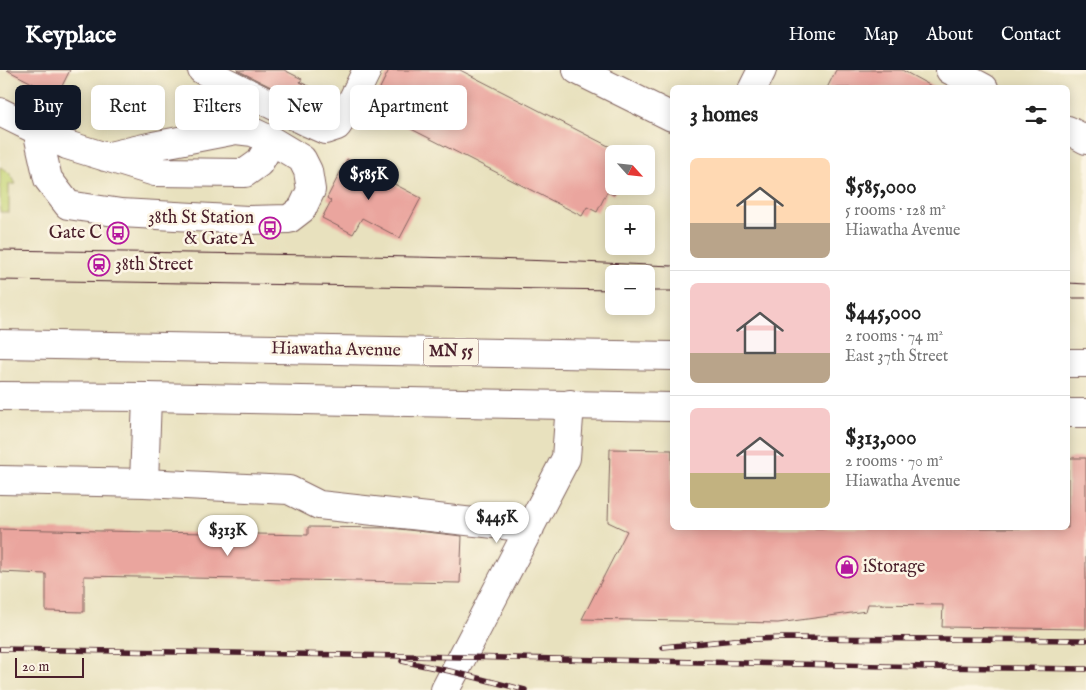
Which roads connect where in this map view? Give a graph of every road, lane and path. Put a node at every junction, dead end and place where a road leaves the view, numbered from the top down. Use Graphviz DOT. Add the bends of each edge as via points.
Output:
graph roads {
  1 [pos="202,70"];
  2 [pos="367,70"];
  3 [pos="577,70"];
  4 [pos="762,70"];
  5 [pos="950,70"];
  6 [pos="755,85"];
  7 [pos="978,85"];
  8 [pos="0,112"];
  9 [pos="670,116"];
  10 [pos="15,119"];
  11 [pos="37,130"];
  12 [pos="1070,131"];
  13 [pos="1086,140"];
  14 [pos="272,141"];
  15 [pos="105,157"];
  16 [pos="2,343"];
  17 [pos="670,356"];
  18 [pos="1070,363"];
  19 [pos="1086,363"];
  20 [pos="0,396"];
  21 [pos="147,397"];
  22 [pos="570,404"];
  23 [pos="670,407"];
  24 [pos="1070,413"];
  25 [pos="1086,413"];
  26 [pos="0,480"];
  27 [pos="147,484"];
  28 [pos="530,528"];
  29 [pos="445,690"];
  1 -- 2 [label="main road" via="325,130 337,126"];
  3 -- 9 [label="main road"];
  4 -- 6 [label="main road"];
  5 -- 7 [label="main road"];
  8 -- 10 [label="main road"];
  11 -- 14 [label="main road" via="48,179 68,205 121,213 248,220 289,219 302,209 311,190 302,159"];
  11 -- 15 [label="main road" via="67,145"];
  12 -- 13 [label="main road"];
  14 -- 15 [label="main road" via="253,132 236,130"];
  14 -- 15 [label="main road" via="259,163 244,173 155,172"];
  16 -- 17 [label="main road, Hiawatha Avenue / MN 55"];
  18 -- 19 [label="main road"];
  20 -- 21 [label="main road"];
  21 -- 22 [label="main road"];
  21 -- 27 [label="main road" via="144,483"];
  22 -- 23 [label="main road"];
  22 -- 28 [label="main road" via="566,458"];
  24 -- 25 [label="main road"];
  26 -- 27 [label="main road"];
  27 -- 28 [label="main road" via="289,490 319,505"];
  28 -- 29 [label="main road"];
}
